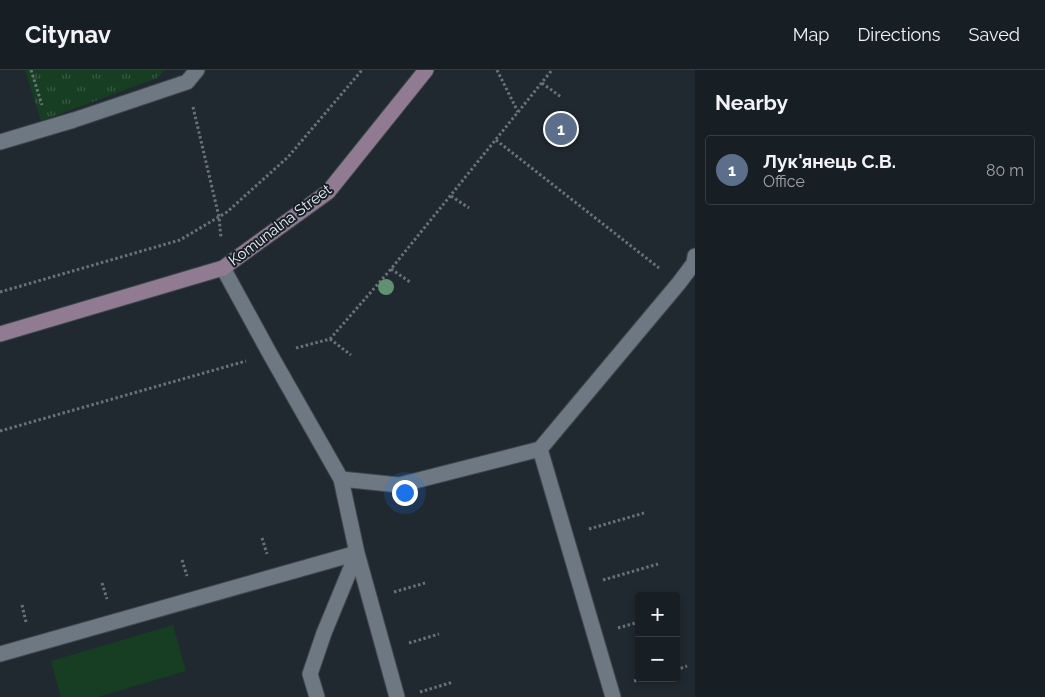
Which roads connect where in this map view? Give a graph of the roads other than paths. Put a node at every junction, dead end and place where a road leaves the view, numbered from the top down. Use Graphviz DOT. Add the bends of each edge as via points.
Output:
graph roads {
  1 [pos="197,70"];
  2 [pos="426,70"];
  3 [pos="0,142"];
  4 [pos="695,256"];
  5 [pos="223,268"];
  6 [pos="0,334"];
  7 [pos="540,449"];
  8 [pos="341,480"];
  9 [pos="357,553"];
  10 [pos="0,654"];
  11 [pos="317,697"];
  12 [pos="397,697"];
  13 [pos="613,697"];
  1 -- 3 [label="lane" via="187,82"];
  2 -- 5 [label="main road, Komunalna Street" via="328,192"];
  4 -- 7 [label="lane" via="694,263 678,283"];
  5 -- 6 [label="main road, Komunalna Street"];
  5 -- 8 [label="lane"];
  7 -- 8 [label="lane" via="399,485"];
  7 -- 13 [label="lane"];
  8 -- 9 [label="lane"];
  9 -- 10 [label="lane"];
  9 -- 11 [label="lane" via="310,674"];
  9 -- 12 [label="lane"];
}
